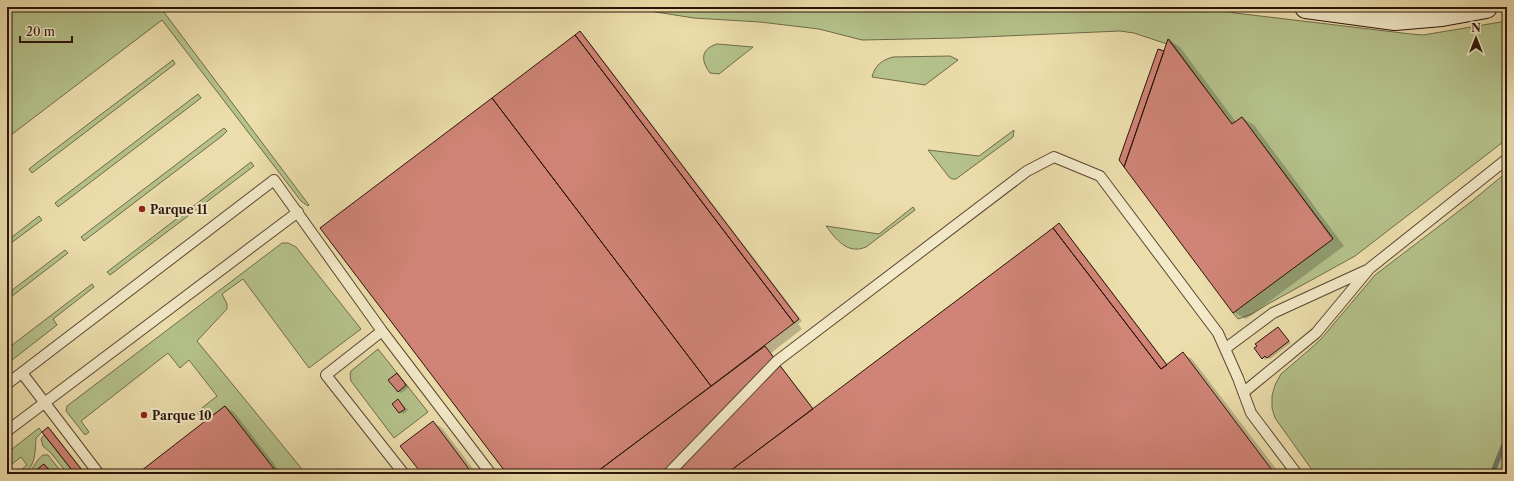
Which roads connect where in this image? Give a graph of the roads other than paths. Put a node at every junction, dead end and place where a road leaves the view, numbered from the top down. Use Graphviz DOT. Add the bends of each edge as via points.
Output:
graph roads {
  1 [pos="1306,7"];
  2 [pos="1409,7"];
  3 [pos="1486,7"];
  4 [pos="1442,15"];
  5 [pos="1507,159"];
  6 [pos="298,212"];
  7 [pos="1370,268"];
  8 [pos="382,331"];
  9 [pos="1226,348"];
  10 [pos="22,373"];
  11 [pos="7,384"];
  12 [pos="1244,392"];
  13 [pos="44,403"];
  14 [pos="7,431"];
  15 [pos="99,474"];
  16 [pos="404,474"];
  17 [pos="491,474"];
  18 [pos="668,474"];
  19 [pos="1297,474"];
  1 -- 4 [label="main road" via="1395,19"];
  2 -- 4 [label="main road"];
  3 -- 4 [label="main road"];
  5 -- 7 [label="lane"];
  6 -- 8 [label="lane"];
  6 -- 10 [label="lane" via="274,180"];
  6 -- 13 [label="lane"];
  7 -- 9 [label="lane" via="1273,313"];
  7 -- 12 [label="lane" via="1316,333"];
  8 -- 16 [label="lane" via="326,375"];
  8 -- 17 [label="lane"];
  9 -- 12 [label="lane"];
  9 -- 18 [label="lane" via="1218,333 1100,176 1054,157 1027,171 777,361"];
  10 -- 11 [label="lane"];
  10 -- 13 [label="lane"];
  12 -- 19 [label="lane" via="1250,413"];
  13 -- 14 [label="lane"];
  13 -- 15 [label="lane"];
}
